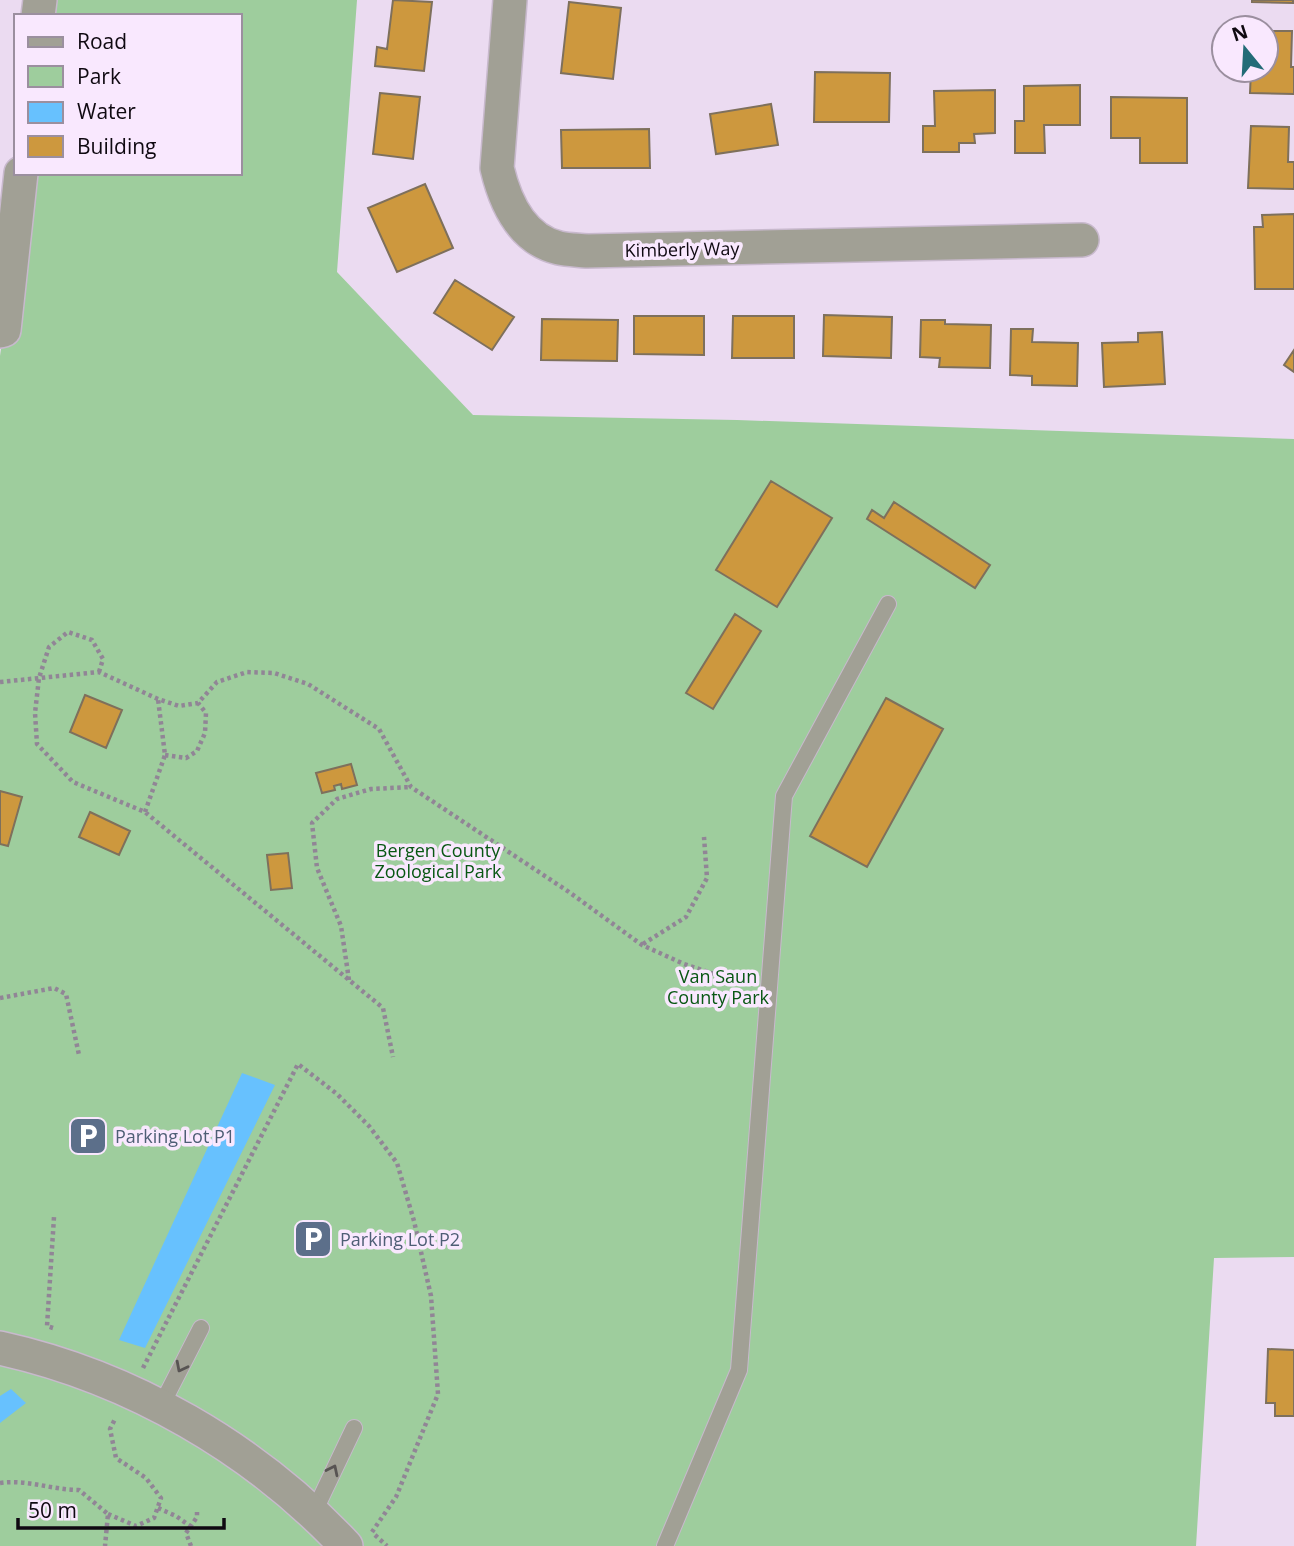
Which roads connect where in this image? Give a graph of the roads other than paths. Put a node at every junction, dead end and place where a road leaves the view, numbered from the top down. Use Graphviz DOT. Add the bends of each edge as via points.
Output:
graph roads {
  1 [pos="510,0"];
  2 [pos="21,175"];
  3 [pos="1082,240"];
  4 [pos="0,331"];
  5 [pos="888,604"];
  6 [pos="201,1328"];
  7 [pos="0,1348"];
  8 [pos="161,1406"];
  9 [pos="354,1428"];
  10 [pos="314,1512"];
  11 [pos="359,1539"];
  12 [pos="665,1546"];
  1 -- 3 [label="street, Kimberly Way" via="497,168 503,195 516,219 537,239 558,248"];
  2 -- 4 [label="street" via="4,330"];
  5 -- 12 [label="lane" via="785,796 739,1370"];
  6 -- 8 [label="lane, one-way"];
  7 -- 8 [label="street" via="99,1377 135,1373"];
  8 -- 10 [label="street" via="227,1446"];
  10 -- 9 [label="lane, one-way"];
  10 -- 11 [label="street"];
}
